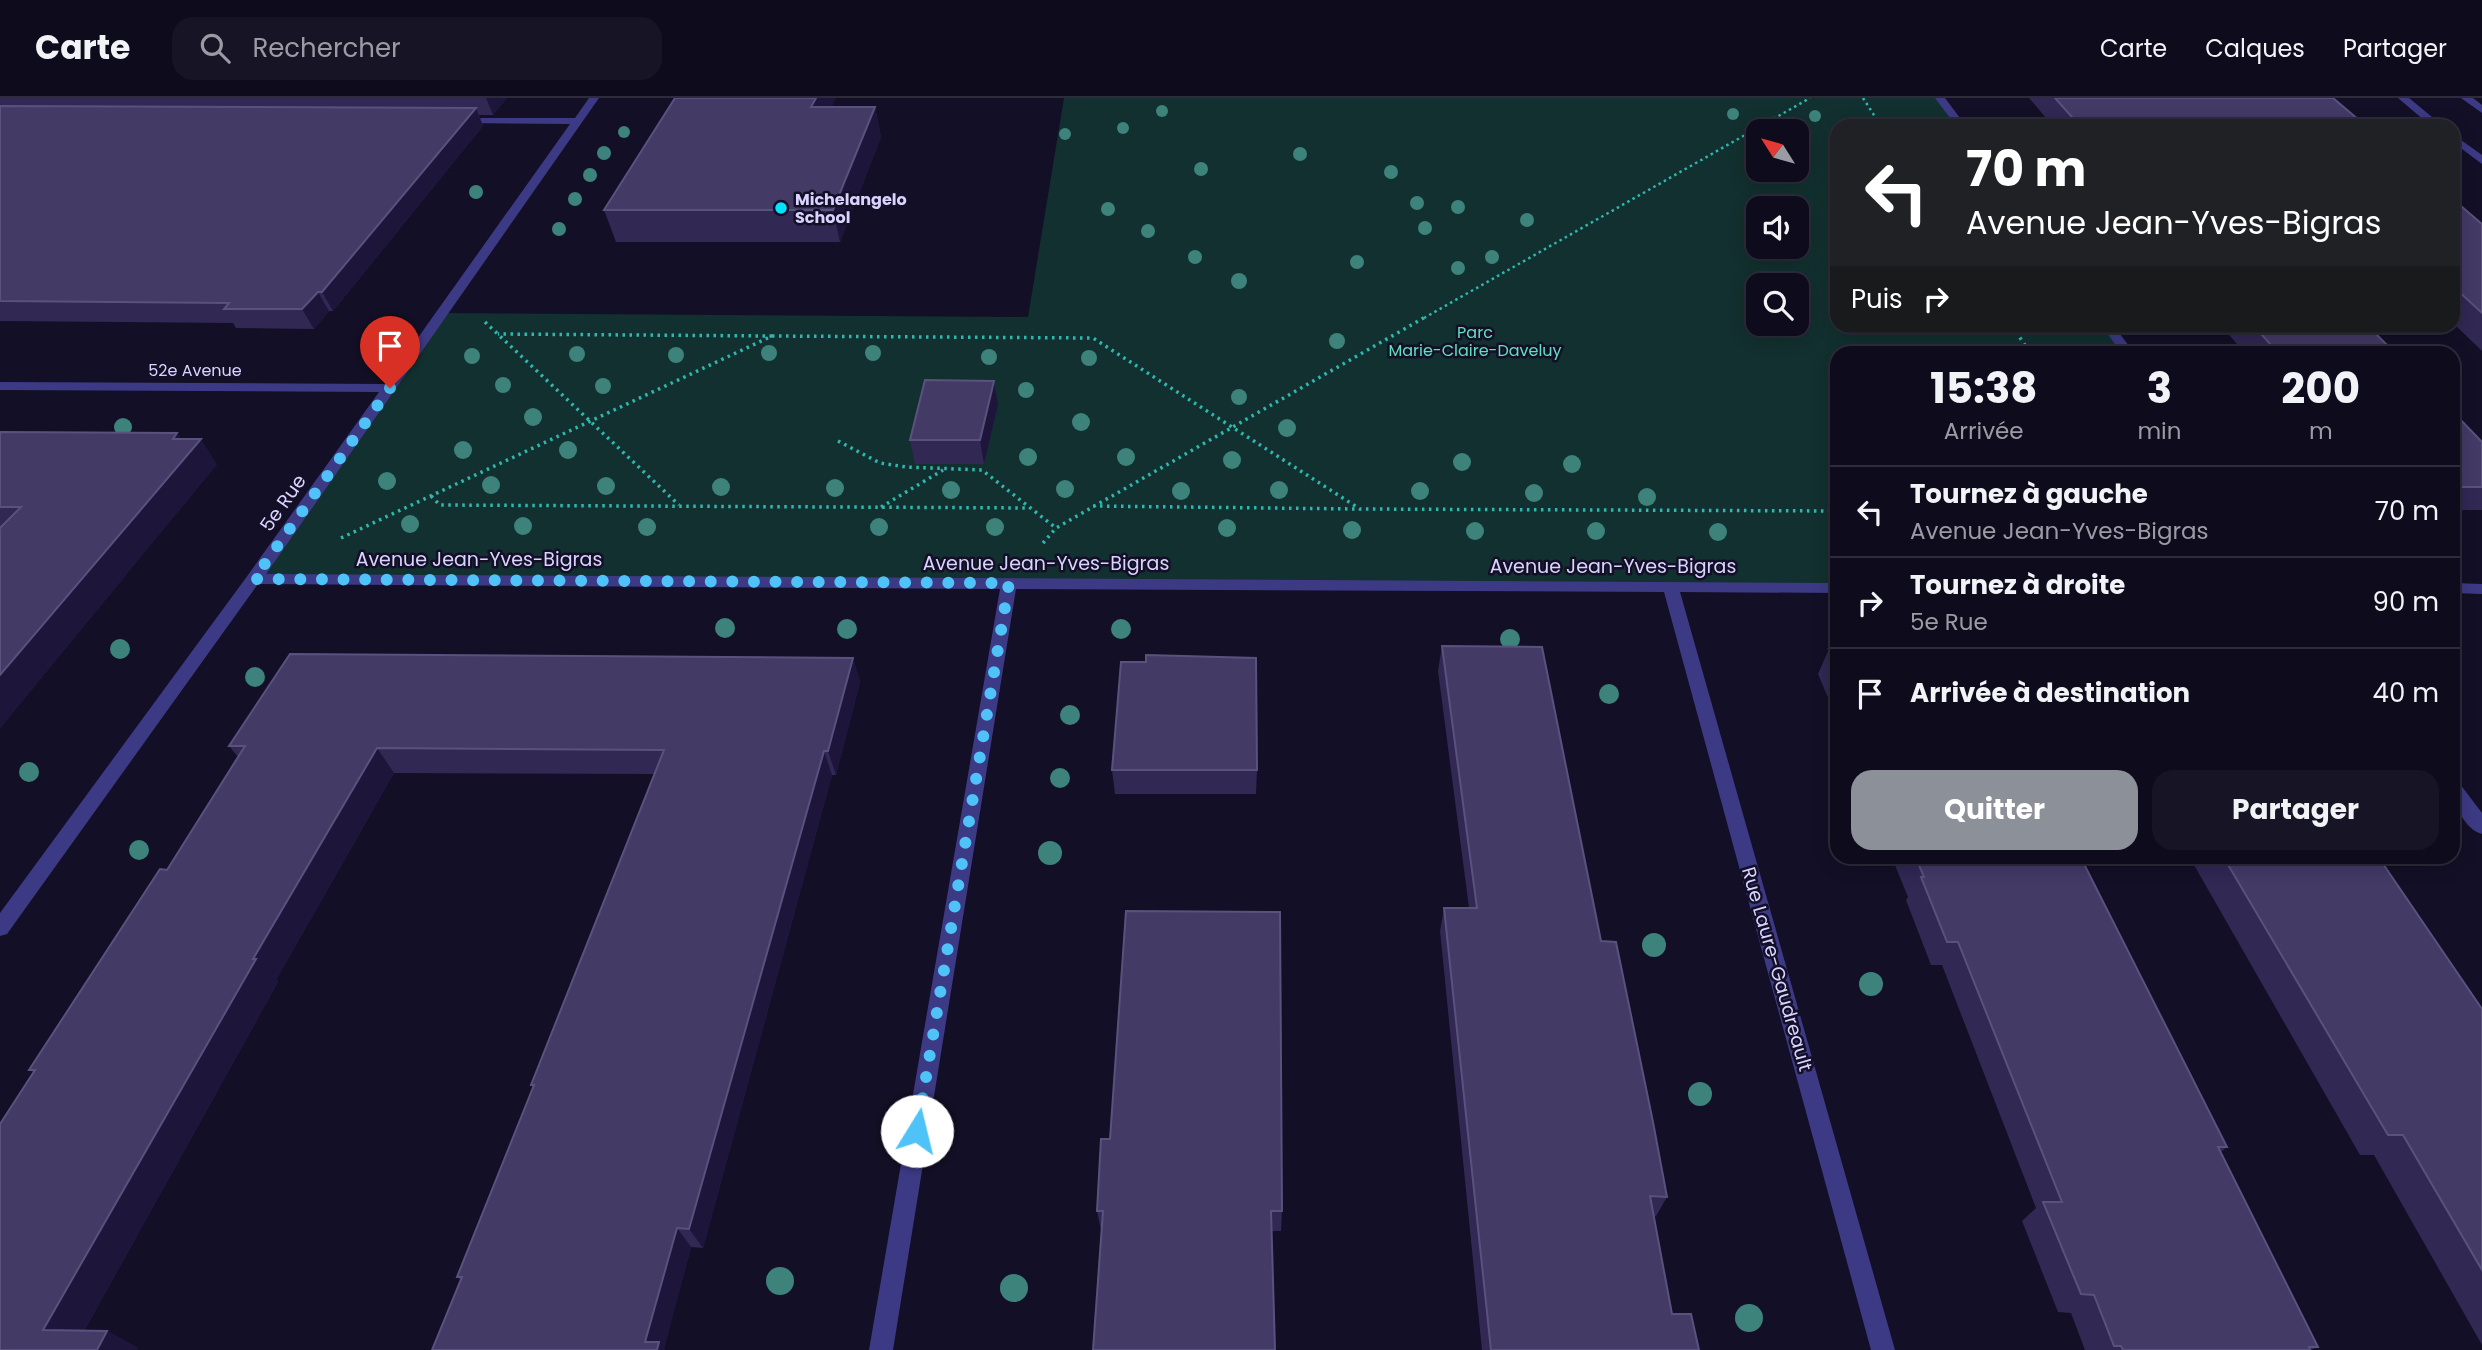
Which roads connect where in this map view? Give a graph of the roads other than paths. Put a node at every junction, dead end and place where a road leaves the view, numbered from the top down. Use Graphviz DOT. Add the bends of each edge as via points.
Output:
graph roads {
  1 [pos="594,98"];
  2 [pos="1940,98"];
  3 [pos="2403,98"];
  4 [pos="2466,98"];
  5 [pos="2482,110"];
  6 [pos="1956,119"];
  7 [pos="2429,119"];
  8 [pos="439,120"];
  9 [pos="577,121"];
  10 [pos="2460,143"];
  11 [pos="2482,161"];
  12 [pos="0,386"];
  13 [pos="390,388"];
  14 [pos="254,579"];
  15 [pos="1009,583"];
  16 [pos="1671,588"];
  17 [pos="1830,588"];
  18 [pos="2460,589"];
  19 [pos="2482,589"];
  20 [pos="2460,797"];
  21 [pos="2482,827"];
  22 [pos="0,928"];
  23 [pos="880,1350"];
  24 [pos="1883,1350"];
  1 -- 9 [label="street, 5e Rue"];
  2 -- 6 [label="street"];
  3 -- 7 [label="street"];
  4 -- 5 [label="street"];
  8 -- 9 [label="street"];
  9 -- 13 [label="street, 5e Rue"];
  10 -- 11 [label="street"];
  12 -- 13 [label="street, 52e Avenue"];
  13 -- 14 [label="street, 5e Rue"];
  14 -- 15 [label="street, Avenue Jean-Yves-Bigras"];
  14 -- 22 [label="street, 5e Rue"];
  15 -- 16 [label="street, Avenue Jean-Yves-Bigras"];
  15 -- 23 [label="street"];
  16 -- 17 [label="street, Avenue Jean-Yves-Bigras"];
  16 -- 24 [label="street, Rue Laure-Gaudreault"];
  18 -- 19 [label="street"];
  20 -- 21 [label="street"];
}
